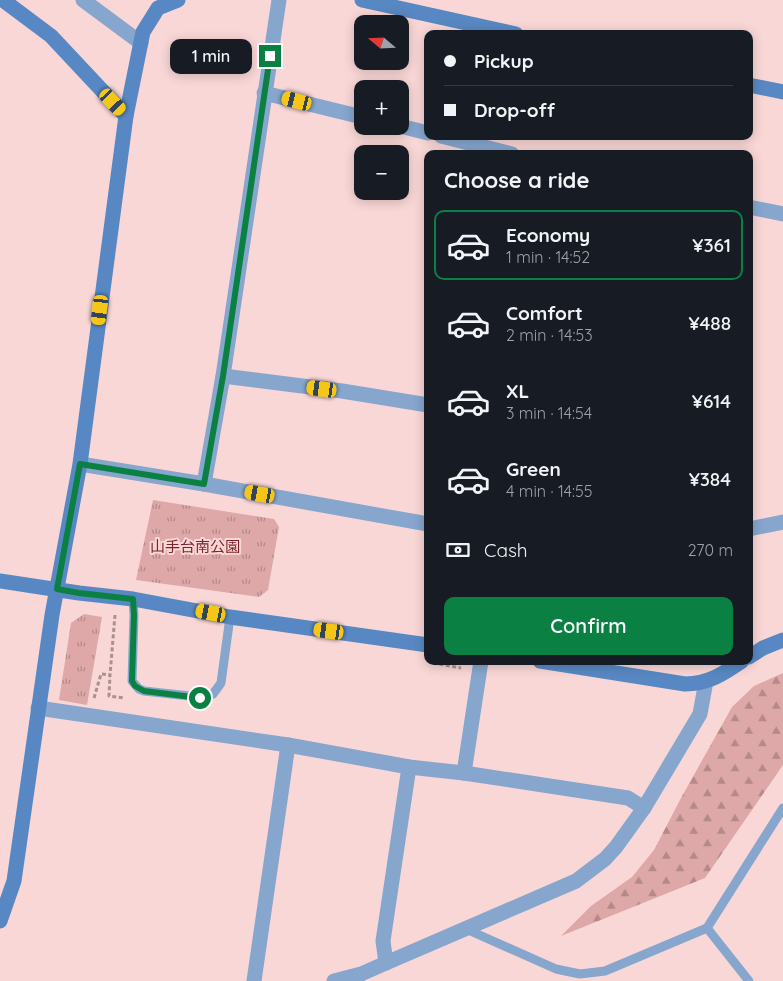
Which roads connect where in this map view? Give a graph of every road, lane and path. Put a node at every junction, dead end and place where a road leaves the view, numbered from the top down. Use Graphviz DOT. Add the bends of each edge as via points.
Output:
graph roads {
  1 [pos="3,0"];
  2 [pos="83,0"];
  3 [pos="178,0"];
  4 [pos="279,0"];
  5 [pos="362,0"];
  6 [pos="498,30"];
  7 [pos="141,43"];
  8 [pos="753,86"];
  9 [pos="783,92"];
  10 [pos="264,93"];
  11 [pos="354,115"];
  12 [pos="126,116"];
  13 [pos="409,128"];
  14 [pos="424,132"];
  15 [pos="457,140"];
  16 [pos="496,150"];
  17 [pos="753,208"];
  18 [pos="783,214"];
  19 [pos="223,376"];
  20 [pos="424,404"];
  21 [pos="80,464"];
  22 [pos="204,484"];
  23 [pos="783,522"];
  24 [pos="424,523"];
  25 [pos="753,528"];
  26 [pos="0,581"];
  27 [pos="57,589"];
  28 [pos="133,599"];
  29 [pos="115,612"];
  30 [pos="230,617"];
  31 [pos="783,640"];
  32 [pos="424,644"];
  33 [pos="753,654"];
  34 [pos="479,665"];
  35 [pos="573,665"];
  36 [pos="736,665"];
  37 [pos="110,675"];
  38 [pos="706,681"];
  39 [pos="128,698"];
  40 [pos="92,704"];
  41 [pos="38,708"];
  42 [pos="288,745"];
  43 [pos="409,767"];
  44 [pos="464,773"];
  45 [pos="644,808"];
  46 [pos="783,808"];
  47 [pos="0,921"];
  48 [pos="707,928"];
  49 [pos="466,929"];
  50 [pos="386,964"];
  51 [pos="254,981"];
  52 [pos="334,981"];
  53 [pos="749,981"];
  1 -- 12 [label="street" via="51,36"];
  2 -- 7 [label="street"];
  3 -- 7 [label="street" via="158,8 143,32"];
  4 -- 10 [label="street"];
  5 -- 6 [label="street"];
  7 -- 12 [label="street"];
  8 -- 9 [label="street"];
  10 -- 11 [label="street"];
  10 -- 19 [label="street"];
  12 -- 21 [label="street"];
  13 -- 14 [label="street"];
  15 -- 16 [label="street"];
  17 -- 18 [label="street"];
  19 -- 20 [label="street"];
  19 -- 22 [label="street"];
  21 -- 22 [label="street"];
  21 -- 27 [label="street"];
  22 -- 24 [label="street"];
  23 -- 25 [label="street"];
  26 -- 27 [label="street"];
  27 -- 28 [label="street"];
  27 -- 41 [label="street"];
  28 -- 30 [label="street"];
  28 -- 30 [label="lane" via="132,681 144,691 200,698 213,694 221,683"];
  29 -- 37 [label="path"];
  30 -- 32 [label="street"];
  31 -- 33 [label="street"];
  34 -- 44 [label="street"];
  35 -- 38 [label="street" via="684,684"];
  36 -- 38 [label="street"];
  37 -- 39 [label="path" via="110,696"];
  37 -- 40 [label="path" via="101,674"];
  38 -- 45 [label="street" via="700,714"];
  41 -- 42 [label="street"];
  41 -- 47 [label="street" via="14,881"];
  42 -- 43 [label="street"];
  42 -- 51 [label="street"];
  43 -- 44 [label="street"];
  43 -- 50 [label="street" via="383,941"];
  44 -- 45 [label="street" via="628,798"];
  45 -- 49 [label="street" via="605,859 576,881"];
  46 -- 48 [label="lane"];
  48 -- 49 [label="lane" via="604,971 580,974 556,969"];
  48 -- 53 [label="lane"];
  49 -- 50 [label="street"];
  50 -- 52 [label="street"];
}
